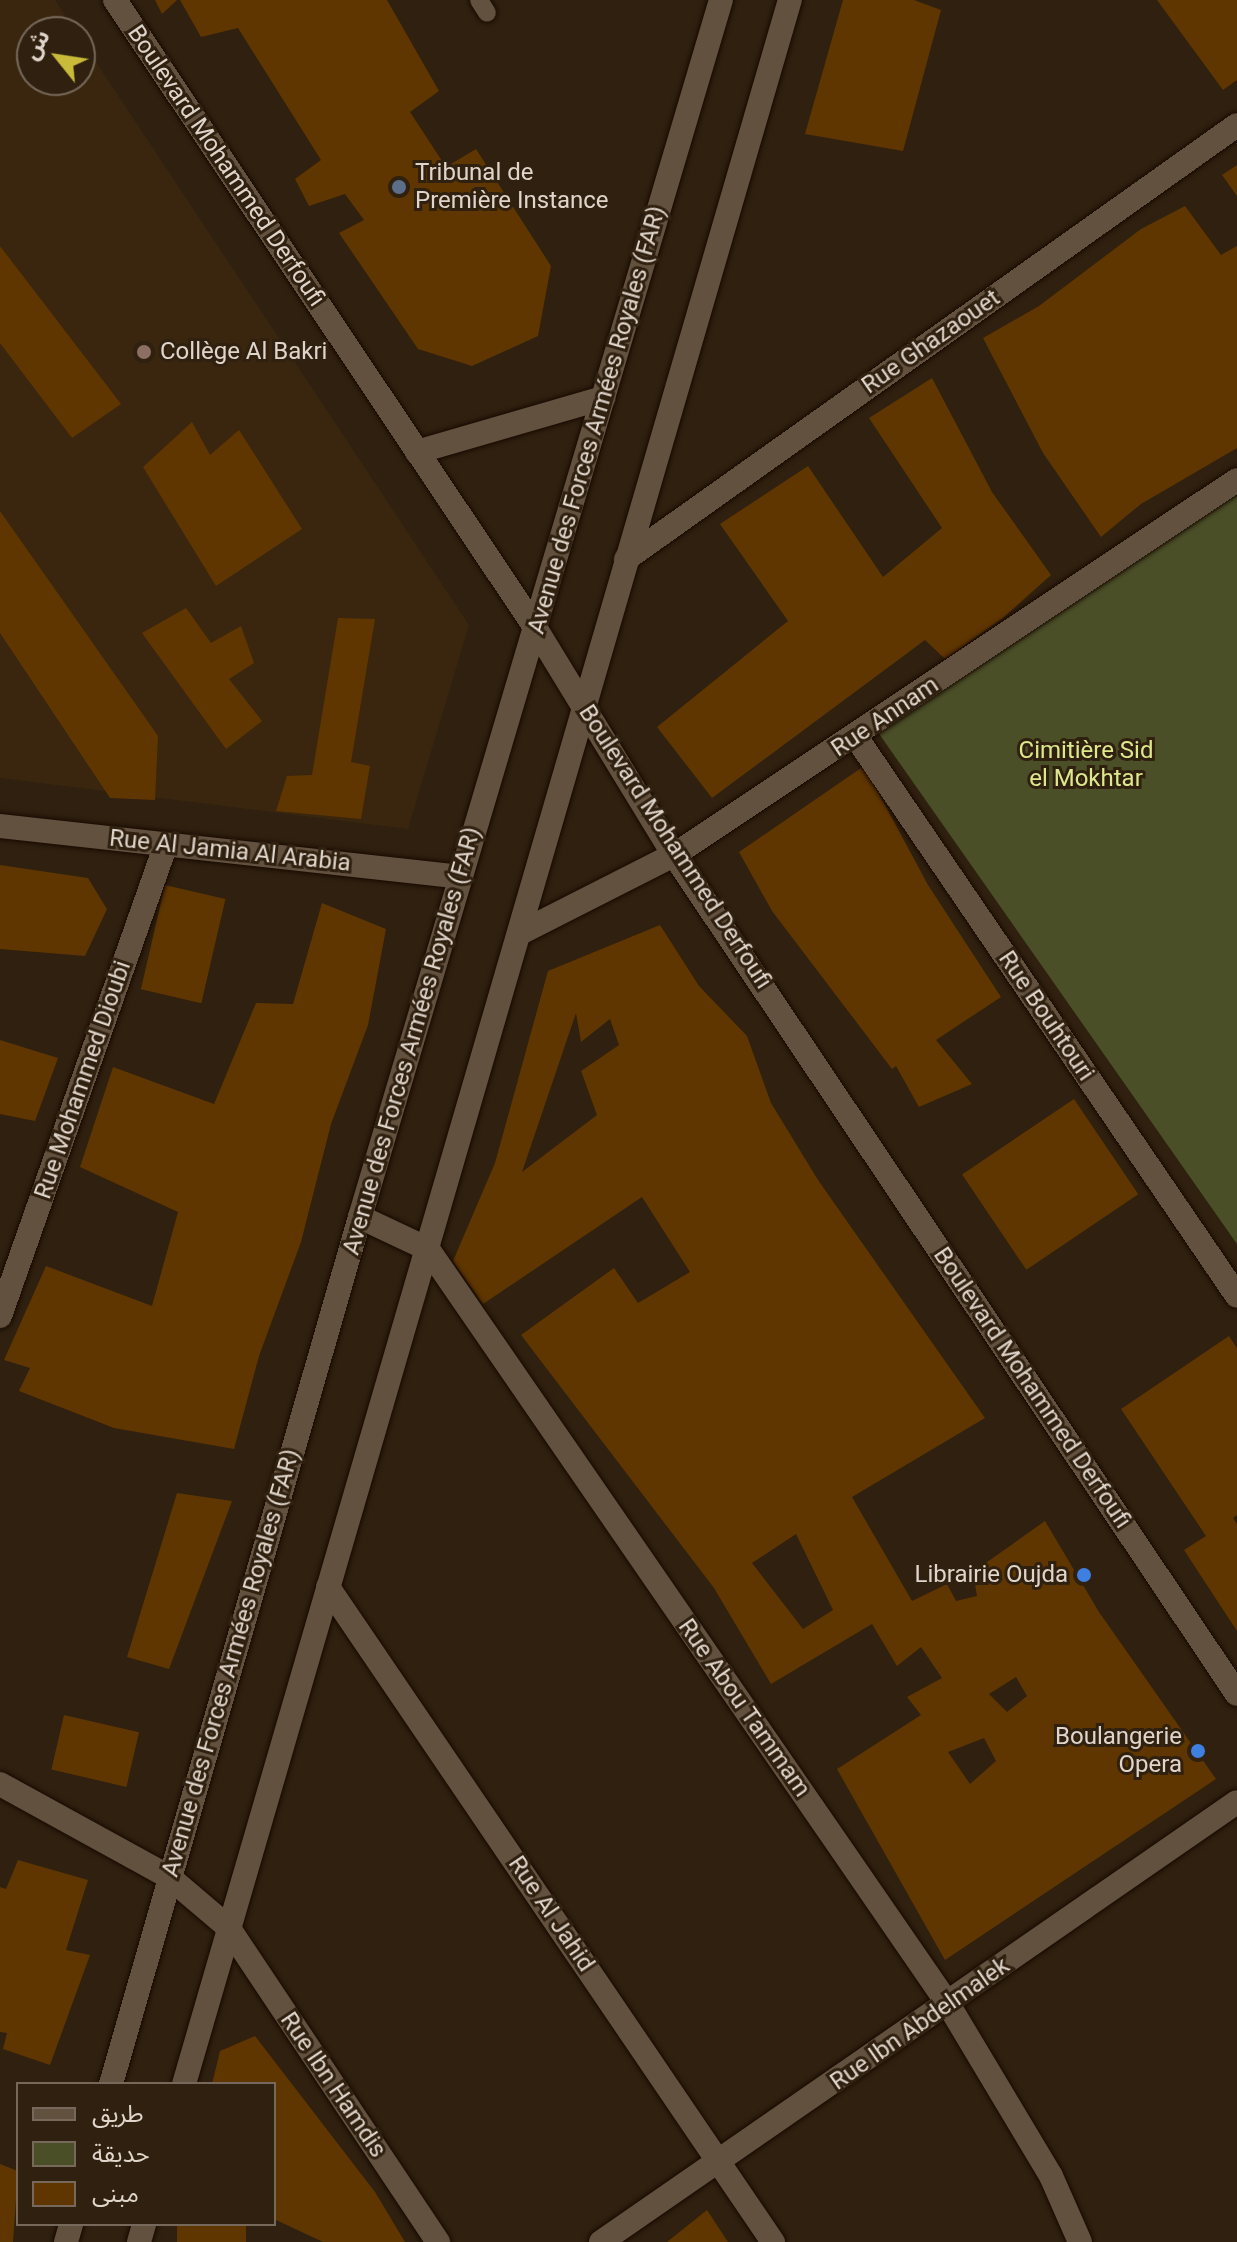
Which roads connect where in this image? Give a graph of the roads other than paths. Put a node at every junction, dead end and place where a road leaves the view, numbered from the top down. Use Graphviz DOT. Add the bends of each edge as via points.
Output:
graph roads {
  1 [pos="115,0"];
  2 [pos="721,0"];
  3 [pos="790,0"];
  4 [pos="1237,125"];
  5 [pos="603,398"];
  6 [pos="417,452"];
  7 [pos="1237,480"];
  8 [pos="626,559"];
  9 [pos="536,629"];
  10 [pos="584,704"];
  11 [pos="856,737"];
  12 [pos="0,826"];
  13 [pos="166,844"];
  14 [pos="674,855"];
  15 [pos="460,877"];
  16 [pos="520,933"];
  17 [pos="360,1217"];
  18 [pos="428,1249"];
  19 [pos="1237,1296"];
  20 [pos="0,1316"];
  21 [pos="328,1587"];
  22 [pos="1237,1694"];
  23 [pos="0,1784"];
  24 [pos="1237,1802"];
  25 [pos="169,1877"];
  26 [pos="228,1927"];
  27 [pos="948,2004"];
  28 [pos="112,2082"];
  29 [pos="185,2082"];
  30 [pos="720,2164"];
  31 [pos="438,2242"];
  32 [pos="601,2242"];
  33 [pos="773,2242"];
  34 [pos="1080,2242"];
  1 -- 6 [label="street, Boulevard Mohammed Derfoufi"];
  2 -- 5 [label="street, Avenue des Forces Armées Royales (FAR)"];
  3 -- 8 [label="street"];
  4 -- 8 [label="street, Rue Ghazaouet"];
  5 -- 6 [label="street"];
  5 -- 9 [label="street, Avenue des Forces Armées Royales (FAR)"];
  6 -- 9 [label="street, Boulevard Mohammed Derfoufi"];
  7 -- 11 [label="street, Rue Annam"];
  8 -- 10 [label="street"];
  9 -- 10 [label="street, Boulevard Mohammed Derfoufi"];
  9 -- 15 [label="street, Avenue des Forces Armées Royales (FAR)"];
  10 -- 14 [label="street, Boulevard Mohammed Derfoufi"];
  10 -- 16 [label="street"];
  11 -- 14 [label="street, Rue Annam"];
  11 -- 19 [label="street, Rue Bouhtouri"];
  12 -- 13 [label="street, Rue Al Jamia Al Arabia"];
  13 -- 15 [label="street, Rue Al Jamia Al Arabia"];
  13 -- 20 [label="street, Rue Mohammed Dioubi"];
  14 -- 16 [label="street, Rue Annam"];
  14 -- 22 [label="street, Boulevard Mohammed Derfoufi"];
  15 -- 17 [label="street, Avenue des Forces Armées Royales (FAR)"];
  16 -- 18 [label="street"];
  17 -- 18 [label="street"];
  17 -- 25 [label="street, Avenue des Forces Armées Royales (FAR)"];
  18 -- 21 [label="street"];
  18 -- 27 [label="street, Rue Abou Tammam"];
  21 -- 26 [label="street"];
  21 -- 30 [label="street, Rue Al Jahid"];
  23 -- 25 [label="street, Rue Ibn Hamdis"];
  24 -- 27 [label="street, Rue Ibn Abdelmalek"];
  25 -- 26 [label="street, Rue Ibn Hamdis"];
  25 -- 28 [label="street, Avenue des Forces Armées Royales (FAR)"];
  26 -- 29 [label="street"];
  26 -- 31 [label="street, Rue Ibn Hamdis"];
  27 -- 30 [label="street, Rue Ibn Abdelmalek"];
  27 -- 34 [label="street, Rue Abou Tammam" via="1051,2176"];
  30 -- 32 [label="street, Rue Ibn Abdelmalek"];
  30 -- 33 [label="street, Rue Al Jahid"];
}
